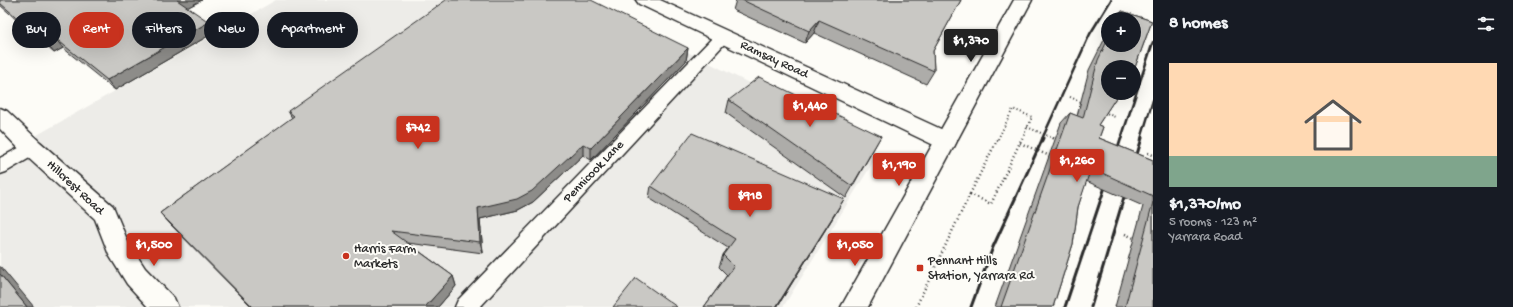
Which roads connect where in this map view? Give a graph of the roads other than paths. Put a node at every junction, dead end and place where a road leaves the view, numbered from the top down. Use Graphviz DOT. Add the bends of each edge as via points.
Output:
graph roads {
  1 [pos="645,0"];
  2 [pos="1023,0"];
  3 [pos="722,37"];
  4 [pos="0,116"];
  5 [pos="946,141"];
  6 [pos="32,148"];
  7 [pos="0,167"];
  8 [pos="165,307"];
  9 [pos="466,307"];
  10 [pos="854,307"];
  1 -- 3 [label="street, Ramsay Road"];
  2 -- 5 [label="street"];
  3 -- 5 [label="street, Ramsay Road"];
  3 -- 9 [label="lane, Pennicook Lane"];
  4 -- 6 [label="street, Hillcrest Road"];
  5 -- 10 [label="street"];
  6 -- 7 [label="lane"];
  6 -- 8 [label="street, Hillcrest Road" via="105,213 118,247 132,270"];
}
